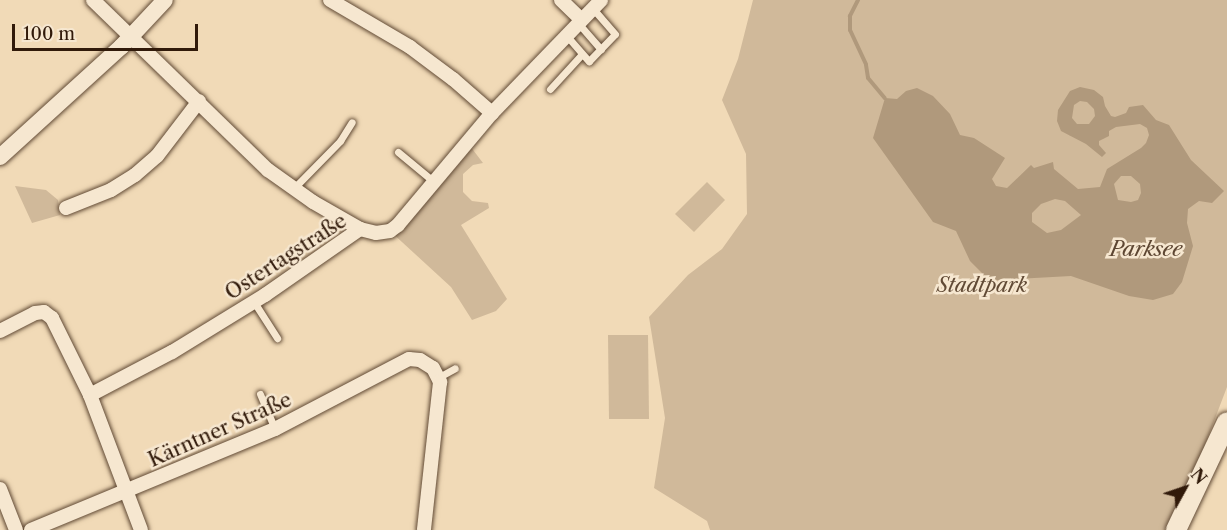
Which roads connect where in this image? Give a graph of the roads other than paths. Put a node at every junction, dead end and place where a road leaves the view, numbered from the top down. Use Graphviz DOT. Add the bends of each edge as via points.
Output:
graph roads {
  1 [pos="93,0"];
  2 [pos="165,0"];
  3 [pos="330,0"];
  4 [pos="561,0"];
  5 [pos="597,4"];
  6 [pos="580,21"];
  7 [pos="566,35"];
  8 [pos="132,36"];
  9 [pos="601,49"];
  10 [pos="582,54"];
  11 [pos="550,89"];
  12 [pos="199,101"];
  13 [pos="492,113"];
  14 [pos="352,122"];
  15 [pos="398,152"];
  16 [pos="0,157"];
  17 [pos="433,181"];
  18 [pos="294,188"];
  19 [pos="66,208"];
  20 [pos="360,230"];
  21 [pos="254,302"];
  22 [pos="0,331"];
  23 [pos="277,338"];
  24 [pos="455,368"];
  25 [pos="439,377"];
  26 [pos="260,394"];
  27 [pos="90,395"];
  28 [pos="1227,422"];
  29 [pos="275,429"];
  30 [pos="0,489"];
  31 [pos="129,492"];
  32 [pos="16,530"];
  33 [pos="31,530"];
  34 [pos="141,530"];
  35 [pos="424,530"];
  36 [pos="1176,530"];
  1 -- 8 [label="street"];
  2 -- 8 [label="street"];
  3 -- 13 [label="street" via="410,47"];
  4 -- 6 [label="street"];
  5 -- 6 [label="street, Ostertagstraße"];
  5 -- 9 [label="lane" via="615,34"];
  6 -- 7 [label="street, Ostertagstraße"];
  6 -- 9 [label="lane"];
  7 -- 10 [label="lane"];
  7 -- 13 [label="street, Ostertagstraße"];
  8 -- 12 [label="street"];
  8 -- 16 [label="street"];
  9 -- 10 [label="lane" via="589,61"];
  10 -- 11 [label="lane"];
  12 -- 18 [label="street" via="268,170"];
  12 -- 19 [label="street" via="157,156 135,175 111,190"];
  13 -- 17 [label="street, Ostertagstraße"];
  14 -- 18 [label="lane" via="340,141"];
  15 -- 17 [label="lane"];
  17 -- 20 [label="street, Ostertagstraße" via="390,231"];
  18 -- 20 [label="street"];
  20 -- 21 [label="street, Ostertagstraße"];
  21 -- 23 [label="lane"];
  21 -- 27 [label="street, Ostertagstraße" via="172,352"];
  22 -- 27 [label="street" via="44,312 52,318"];
  24 -- 25 [label="lane"];
  25 -- 29 [label="street, Kärntner Straße" via="420,360 409,359"];
  25 -- 35 [label="street"];
  26 -- 29 [label="lane"];
  27 -- 31 [label="street"];
  28 -- 36 [label="main road"];
  29 -- 31 [label="street, Kärntner Straße"];
  30 -- 32 [label="street"];
  31 -- 33 [label="street, Kärntner Straße"];
  31 -- 34 [label="street"];
}
